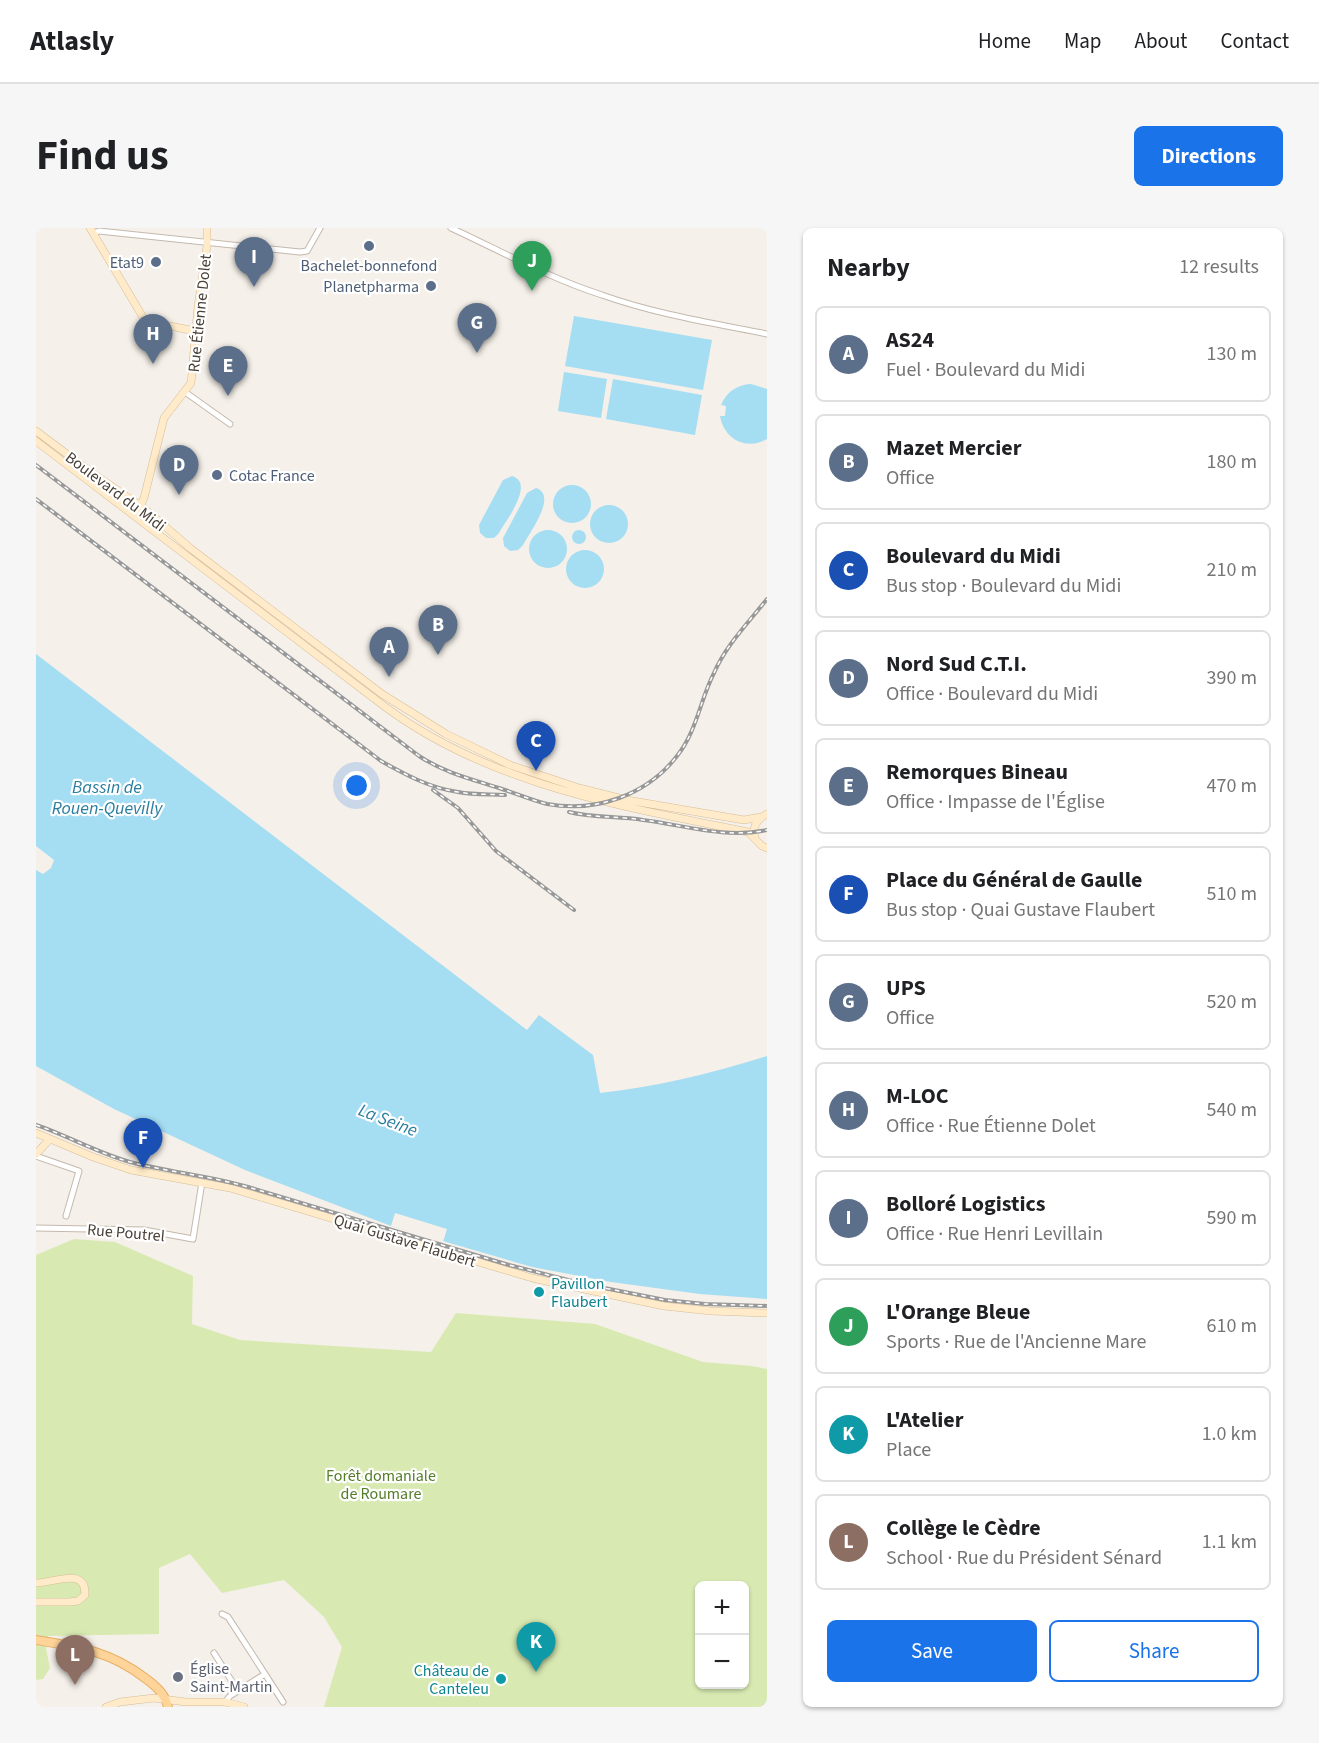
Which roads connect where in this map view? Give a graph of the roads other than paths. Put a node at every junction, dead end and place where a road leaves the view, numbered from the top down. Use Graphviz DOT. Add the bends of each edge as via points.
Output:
graph roads {
  1 [pos="207,228"];
  2 [pos="320,228"];
  3 [pos="451,228"];
  4 [pos="91,231"];
  5 [pos="207,243"];
  6 [pos="195,331"];
  7 [pos="767,334"];
  8 [pos="184,394"];
  9 [pos="230,424"];
  10 [pos="36,431"];
  11 [pos="36,441"];
  12 [pos="139,512"];
  13 [pos="399,717"];
  14 [pos="457,743"];
  15 [pos="466,755"];
  16 [pos="764,816"];
  17 [pos="755,838"];
  18 [pos="767,848"];
  19 [pos="36,1133"];
  20 [pos="49,1140"];
  21 [pos="36,1155"];
  22 [pos="202,1182"];
  23 [pos="66,1216"];
  24 [pos="36,1228"];
  25 [pos="767,1313"];
  26 [pos="36,1583"];
  27 [pos="36,1602"];
  28 [pos="222,1614"];
  29 [pos="36,1640"];
  30 [pos="213,1653"];
  31 [pos="265,1674"];
  32 [pos="238,1691"];
  33 [pos="225,1702"];
  34 [pos="283,1702"];
  35 [pos="167,1703"];
  36 [pos="214,1704"];
  37 [pos="106,1707"];
  38 [pos="244,1707"];
  1 -- 5 [label="main road, Rue Étienne Dolet"];
  2 -- 5 [label="street" via="305,252"];
  3 -- 7 [label="street" via="600,295 644,309"];
  4 -- 5 [label="street"];
  4 -- 6 [label="main road" via="144,319"];
  5 -- 6 [label="main road, Rue Étienne Dolet"];
  6 -- 8 [label="main road, Rue Étienne Dolet" via="192,379"];
  8 -- 9 [label="street"];
  8 -- 12 [label="main road" via="162,423"];
  10 -- 12 [label="main road, Boulevard du Midi"];
  11 -- 12 [label="main road, Boulevard du Midi"];
  12 -- 13 [label="main road, Boulevard du Midi"];
  12 -- 14 [label="main road, Boulevard du Midi" via="374,689"];
  13 -- 14 [label="main road, Boulevard du Midi"];
  13 -- 15 [label="main road, Boulevard du Midi"];
  14 -- 15 [label="main road, Boulevard du Midi"];
  14 -- 16 [label="main road, Boulevard du Midi" via="525,771 605,795 744,820"];
  15 -- 17 [label="main road, Boulevard du Midi" via="578,796 748,832"];
  16 -- 17 [label="main road" via="753,831"];
  17 -- 18 [label="main road, Boulevard du Midi"];
  19 -- 20 [label="main road, Quai Gustave Flaubert"];
  20 -- 21 [label="main road"];
  20 -- 22 [label="main road, Quai Gustave Flaubert" via="131,1170"];
  21 -- 23 [label="street" via="79,1171"];
  22 -- 24 [label="street, Rue Poutrel" via="193,1239 144,1230"];
  22 -- 25 [label="main road, Quai Gustave Flaubert" via="532,1278 664,1306"];
  26 -- 27 [label="main road" via="74,1577 85,1587 85,1595 78,1601"];
  28 -- 31 [label="street" via="228,1617"];
  29 -- 35 [label="main road" via="107,1655 152,1683"];
  30 -- 32 [label="street"];
  31 -- 32 [label="street"];
  31 -- 34 [label="street"];
  32 -- 33 [label="street"];
  33 -- 36 [label="main road"];
  33 -- 38 [label="main road"];
  35 -- 36 [label="main road"];
  35 -- 37 [label="main road" via="154,1698"];
}
